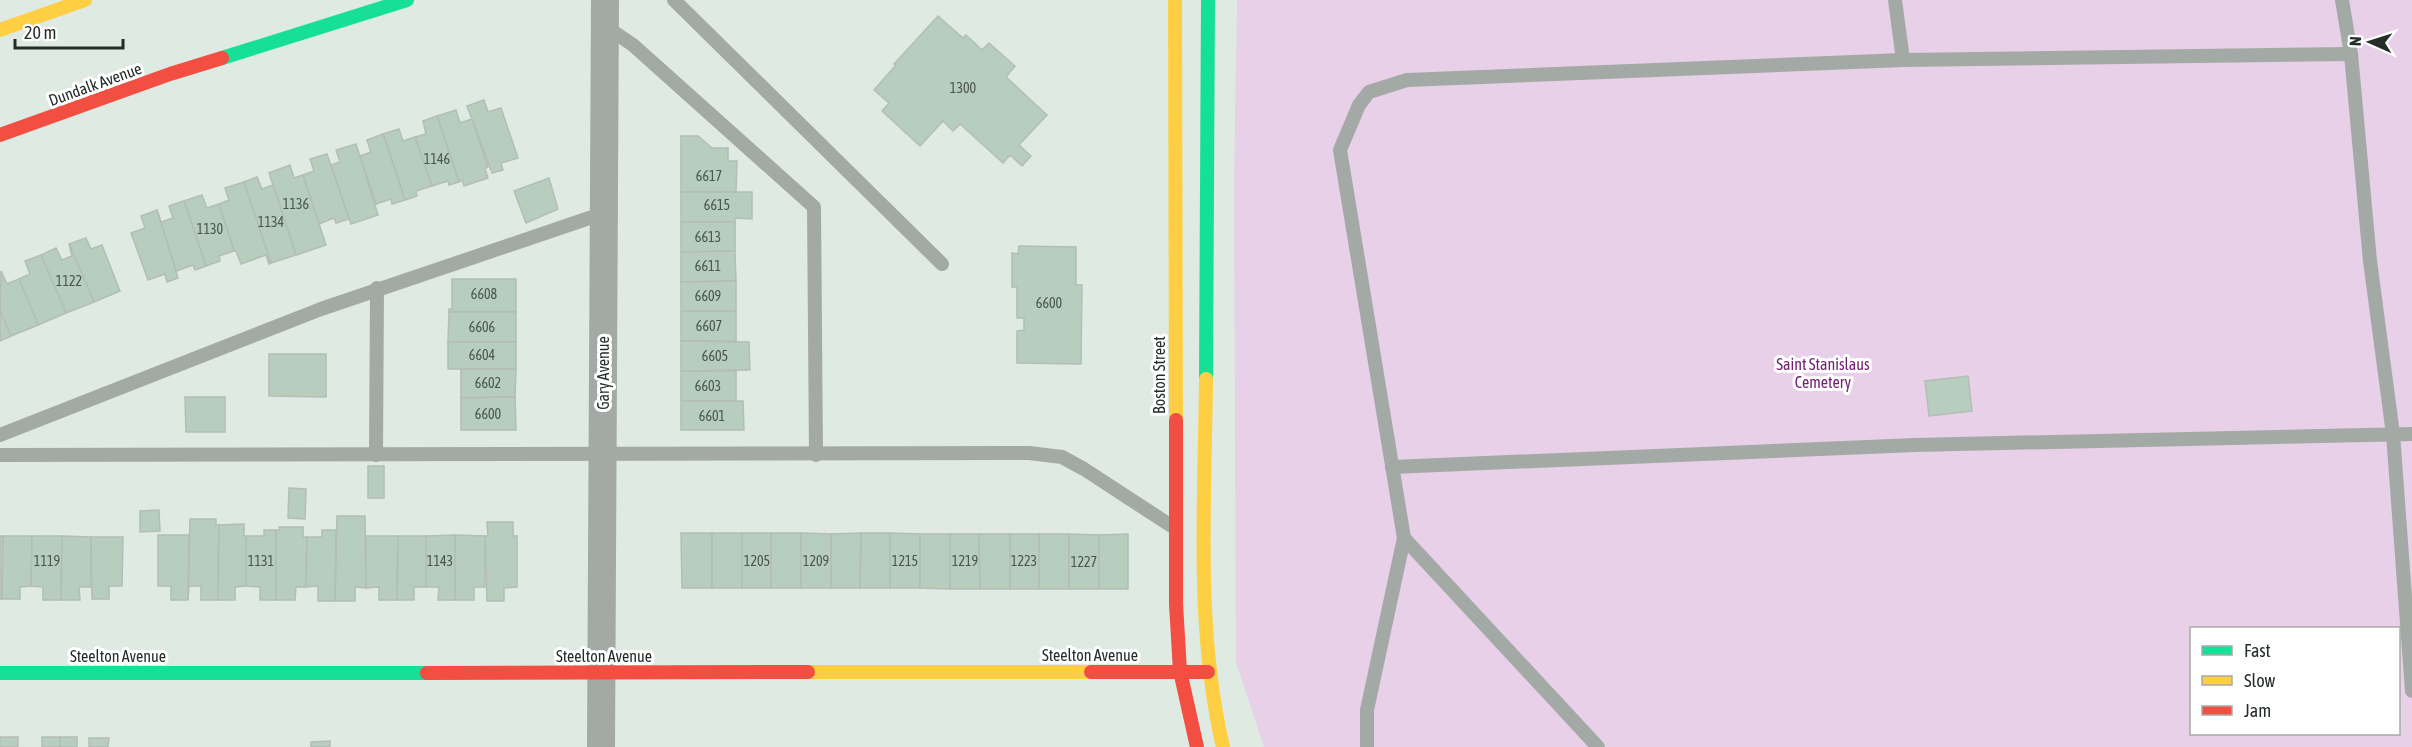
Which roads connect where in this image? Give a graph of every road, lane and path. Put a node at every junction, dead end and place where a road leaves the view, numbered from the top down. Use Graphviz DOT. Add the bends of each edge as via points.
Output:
graph roads {
  1 [pos="85,0"];
  2 [pos="407,0"];
  3 [pos="674,0"];
  4 [pos="1175,0"];
  5 [pos="1208,0"];
  6 [pos="1895,0"];
  7 [pos="2342,0"];
  8 [pos="605,13"];
  9 [pos="0,30"];
  10 [pos="2351,54"];
  11 [pos="1903,60"];
  12 [pos="0,135"];
  13 [pos="604,213"];
  14 [pos="942,264"];
  15 [pos="377,288"];
  16 [pos="2393,434"];
  17 [pos="2412,434"];
  18 [pos="0,435"];
  19 [pos="602,454"];
  20 [pos="816,454"];
  21 [pos="0,455"];
  22 [pos="376,455"];
  23 [pos="1392,467"];
  24 [pos="1175,528"];
  25 [pos="1404,538"];
  26 [pos="602,672"];
  27 [pos="1180,672"];
  28 [pos="1208,672"];
  29 [pos="0,673"];
  30 [pos="2412,691"];
  31 [pos="601,747"];
  32 [pos="1197,747"];
  33 [pos="1223,747"];
  34 [pos="1367,747"];
  35 [pos="1598,747"];
  1 -- 9 [label="main road"];
  2 -- 12 [label="main road, Dundalk Avenue" via="170,74"];
  3 -- 14 [label="lane"];
  4 -- 24 [label="main road, Boston Street"];
  5 -- 28 [label="main road" via="1204,607"];
  6 -- 11 [label="lane"];
  7 -- 10 [label="lane"];
  8 -- 13 [label="street, Gary Avenue"];
  8 -- 20 [label="lane" via="633,45 814,207"];
  10 -- 11 [label="lane"];
  10 -- 16 [label="lane" via="2370,261"];
  11 -- 23 [label="lane" via="1407,80 1369,92 1359,105 1340,150"];
  13 -- 15 [label="lane"];
  13 -- 19 [label="street, Gary Avenue"];
  15 -- 18 [label="lane"];
  15 -- 22 [label="lane"];
  16 -- 17 [label="lane"];
  16 -- 23 [label="lane" via="1916,445"];
  16 -- 30 [label="lane"];
  19 -- 20 [label="lane"];
  19 -- 22 [label="lane"];
  19 -- 26 [label="street, Gary Avenue"];
  20 -- 24 [label="lane" via="1029,453 1062,457"];
  21 -- 22 [label="lane"];
  23 -- 25 [label="lane"];
  24 -- 27 [label="main road, Boston Street"];
  25 -- 34 [label="lane" via="1367,710"];
  25 -- 35 [label="lane"];
  26 -- 27 [label="main road, Steelton Avenue"];
  26 -- 29 [label="main road, Steelton Avenue"];
  26 -- 31 [label="street, Gary Avenue"];
  27 -- 28 [label="main road, Steelton Avenue"];
  27 -- 32 [label="main road, Boston Street"];
  28 -- 33 [label="main road"];
}
